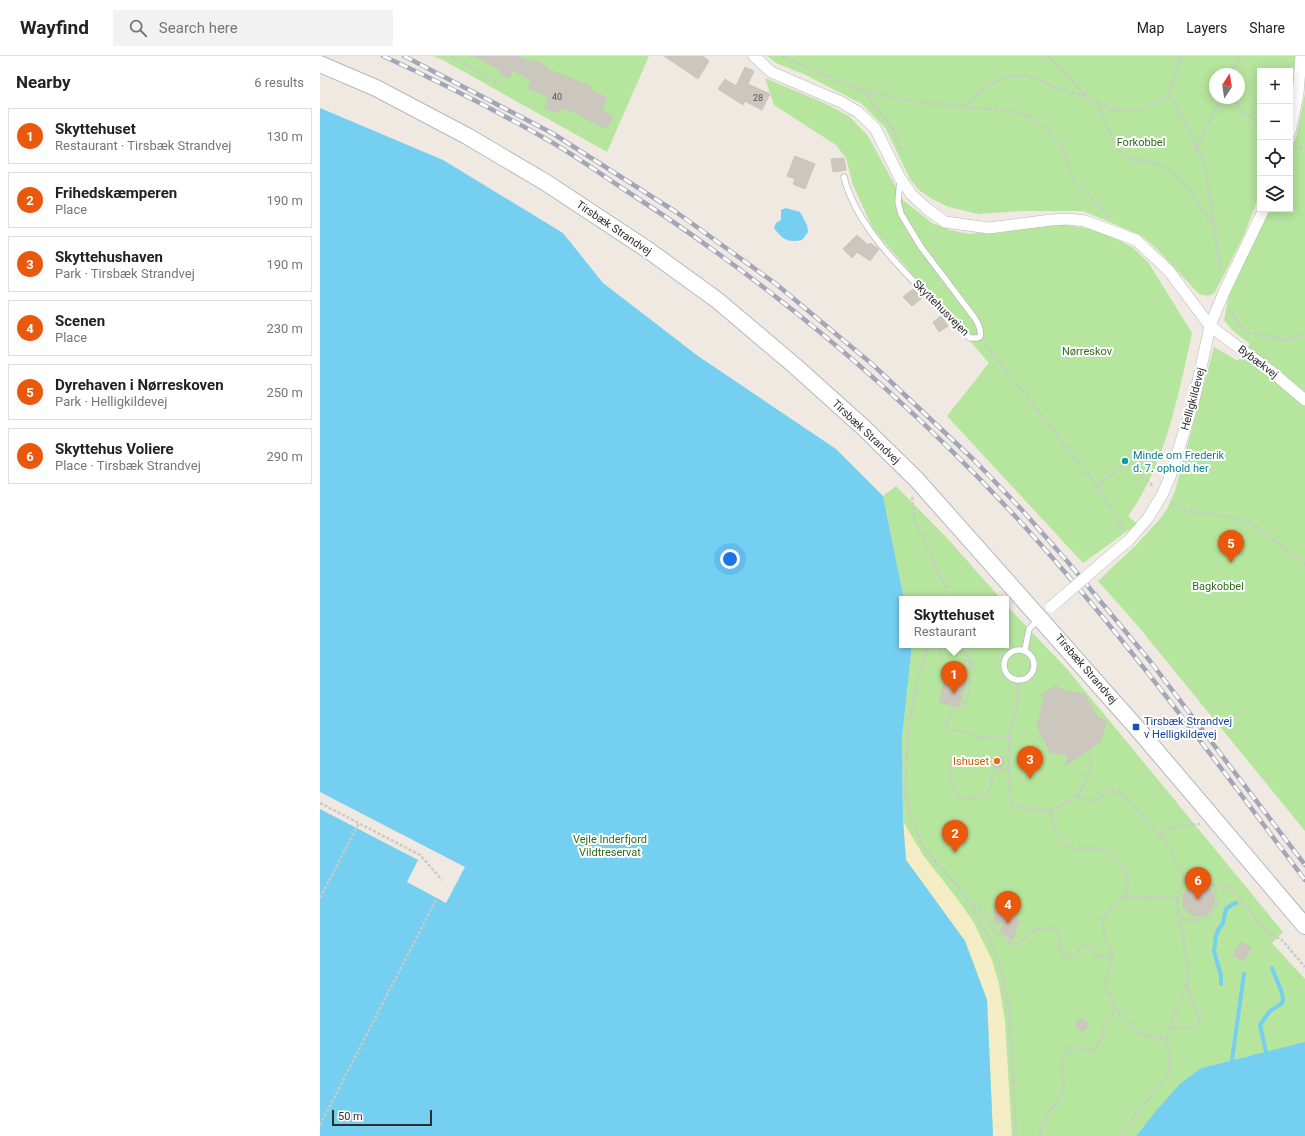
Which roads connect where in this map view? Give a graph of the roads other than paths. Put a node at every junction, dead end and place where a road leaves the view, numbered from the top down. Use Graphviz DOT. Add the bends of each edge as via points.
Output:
graph roads {
  1 [pos="754,56"];
  2 [pos="1301,56"];
  3 [pos="320,64"];
  4 [pos="1293,118"];
  5 [pos="844,177"];
  6 [pos="900,178"];
  7 [pos="1263,212"];
  8 [pos="1210,326"];
  9 [pos="1305,400"];
  10 [pos="1046,612"];
  11 [pos="1025,650"];
  12 [pos="1305,926"];
  1 -- 6 [label="street" via="771,72 858,112 876,128"];
  2 -- 4 [label="street"];
  3 -- 10 [label="street, Tirsbæk Strandvej" via="376,88 467,136 545,182 648,250 717,300 864,428"];
  5 -- 6 [label="lane, Skyttehusvejen" via="856,208 890,256 970,338 980,337 981,333 974,317 921,247 901,214 898,202"];
  6 -- 8 [label="street" via="912,195 944,222 989,228 1068,219 1111,230 1136,240 1169,271"];
  7 -- 8 [label="street, Helligkildevej"];
  8 -- 9 [label="street, Bybækvej"];
  8 -- 10 [label="street, Helligkildevej, bridge" via="1194,400 1162,495 1148,518 1129,540"];
  10 -- 11 [label="lane" via="1029,629"];
  10 -- 12 [label="street, Tirsbæk Strandvej" via="1136,727"];
  11 -- 11 [label="lane" via="1033,657 1033,671 1027,678 1018,680 1010,677 1004,660 1011,652"];
}
